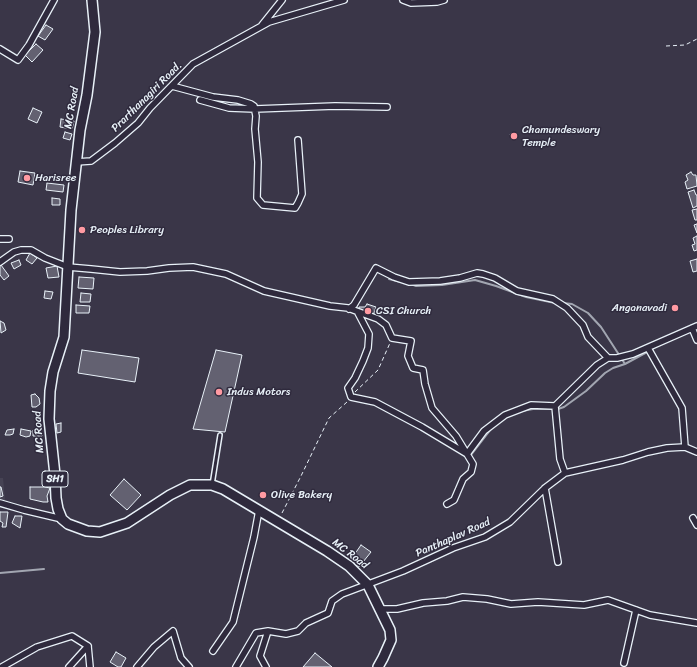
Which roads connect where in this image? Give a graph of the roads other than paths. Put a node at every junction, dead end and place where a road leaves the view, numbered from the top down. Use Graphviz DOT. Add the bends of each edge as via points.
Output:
graph roads {
  1 [pos="54,0"];
  2 [pos="92,0"];
  3 [pos="282,0"];
  4 [pos="344,0"];
  5 [pos="403,0"];
  6 [pos="444,0"];
  7 [pos="261,26"];
  8 [pos="0,49"];
  9 [pos="172,86"];
  10 [pos="200,100"];
  11 [pos="386,107"];
  12 [pos="255,109"];
  13 [pos="298,140"];
  14 [pos="76,162"];
  15 [pos="0,239"];
  16 [pos="9,239"];
  17 [pos="0,262"];
  18 [pos="68,267"];
  19 [pos="349,308"];
  20 [pos="358,313"];
  21 [pos="694,327"];
  22 [pos="696,338"];
  23 [pos="648,348"];
  24 [pos="608,358"];
  25 [pos="555,406"];
  26 [pos="220,435"];
  27 [pos="685,447"];
  28 [pos="697,452"];
  29 [pos="467,454"];
  30 [pos="565,473"];
  31 [pos="212,485"];
  32 [pos="545,488"];
  33 [pos="0,503"];
  34 [pos="447,504"];
  35 [pos="259,510"];
  36 [pos="693,518"];
  37 [pos="62,519"];
  38 [pos="697,525"];
  39 [pos="558,562"];
  40 [pos="368,584"];
  41 [pos="381,609"];
  42 [pos="636,610"];
  43 [pos="697,623"];
  44 [pos="268,631"];
  45 [pos="88,646"];
  46 [pos="213,651"];
  47 [pos="624,663"];
  48 [pos="2,667"];
  49 [pos="69,667"];
  50 [pos="90,667"];
  51 [pos="137,667"];
  52 [pos="188,667"];
  53 [pos="236,667"];
  54 [pos="266,667"];
  55 [pos="378,667"];
  1 -- 8 [label="street" via="18,60"];
  2 -- 14 [label="main road, MC Road / SH1" via="95,32"];
  3 -- 7 [label="street"];
  4 -- 7 [label="street, Prarthanagiri Road."];
  5 -- 6 [label="street" via="411,3"];
  7 -- 9 [label="street, Prarthanagiri Road." via="193,64"];
  9 -- 12 [label="street" via="251,104"];
  9 -- 14 [label="street, Prarthanagiri Road." via="138,123 110,147 91,161"];
  10 -- 12 [label="street" via="229,108"];
  11 -- 12 [label="street"];
  12 -- 13 [label="street" via="257,198 263,205 295,208 298,203 302,194"];
  14 -- 18 [label="main road, MC Road / SH1"];
  15 -- 16 [label="street"];
  17 -- 18 [label="street" via="14,252 31,250"];
  18 -- 19 [label="street" via="120,272 193,267 226,274 264,291"];
  18 -- 37 [label="main road, MC Road / SH1" via="64,337 52,378 49,419 56,498"];
  19 -- 20 [label="street"];
  19 -- 24 [label="street" via="354,305 376,268 410,282 440,281 483,274 517,291 553,299 567,308 583,325 588,337"];
  20 -- 29 [label="street" via="378,319 386,325 392,338 411,341 408,356 413,368 423,370 432,408 456,436"];
  20 -- 29 [label="street" via="369,334 368,348 348,388 351,397 376,402"];
  21 -- 22 [label="street"];
  21 -- 23 [label="street"];
  23 -- 24 [label="street" via="628,356"];
  23 -- 27 [label="street" via="682,408"];
  24 -- 25 [label="street" via="597,364"];
  25 -- 29 [label="street" via="531,405 505,415 484,431"];
  25 -- 30 [label="street" via="560,459"];
  26 -- 31 [label="lane"];
  27 -- 28 [label="street"];
  27 -- 30 [label="street" via="648,452"];
  29 -- 34 [label="street" via="473,464 471,472 463,479 454,500"];
  30 -- 32 [label="street, Panthaplav Road"];
  31 -- 35 [label="main road, MC Road"];
  31 -- 37 [label="main road, MC Road" via="190,485 127,523 100,532 76,528"];
  32 -- 39 [label="street"];
  32 -- 40 [label="street, Panthaplav Road" via="510,522 485,537"];
  33 -- 37 [label="street"];
  35 -- 40 [label="main road, MC Road" via="328,551"];
  35 -- 46 [label="street" via="233,622"];
  36 -- 38 [label="street"];
  40 -- 41 [label="main road, MC Road"];
  40 -- 44 [label="street, Panthaplav Road" via="332,600 328,613 306,623 298,631 286,634"];
  41 -- 42 [label="street" via="463,598 511,604 538,602 584,605 608,600"];
  41 -- 55 [label="main road, MC Road" via="390,630 391,640"];
  42 -- 43 [label="street"];
  42 -- 47 [label="street"];
  44 -- 53 [label="street" via="256,633"];
  44 -- 54 [label="street" via="260,656"];
  45 -- 48 [label="street" via="72,636 37,648"];
  45 -- 49 [label="street"];
  45 -- 50 [label="street"];
  51 -- 52 [label="street" via="154,647 173,631 181,658"];
}
